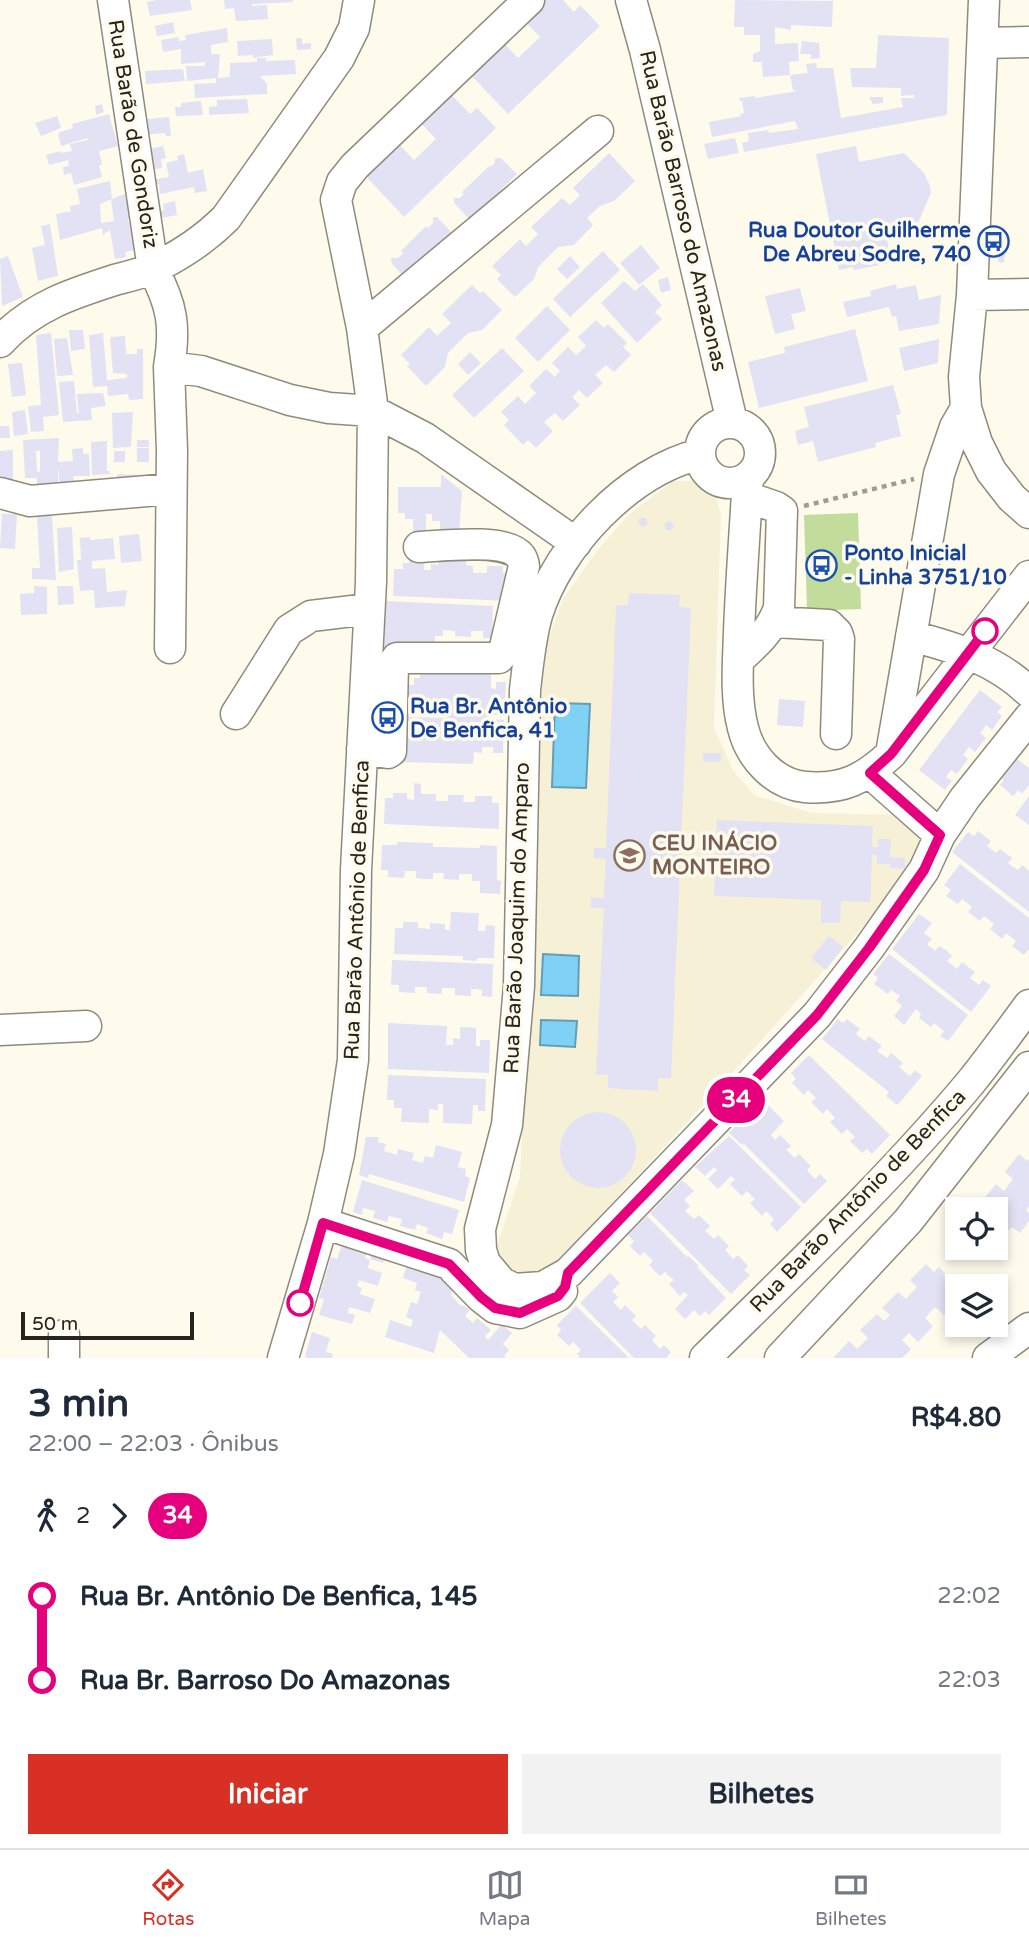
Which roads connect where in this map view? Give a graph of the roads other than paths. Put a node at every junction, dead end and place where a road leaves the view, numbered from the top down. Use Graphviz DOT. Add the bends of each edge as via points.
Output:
graph roads {
  1 [pos="113,0"];
  2 [pos="359,0"];
  3 [pos="528,0"];
  4 [pos="631,0"];
  5 [pos="984,0"];
  6 [pos="1029,42"];
  7 [pos="983,43"];
  8 [pos="598,131"];
  9 [pos="153,269"];
  10 [pos="1029,294"];
  11 [pos="972,295"];
  12 [pos="362,328"];
  13 [pos="0,342"];
  14 [pos="169,367"];
  15 [pos="966,408"];
  16 [pos="373,411"];
  17 [pos="732,422"];
  18 [pos="700,454"];
  19 [pos="747,487"];
  20 [pos="171,489"];
  21 [pos="0,493"];
  22 [pos="517,501"];
  23 [pos="1029,513"];
  24 [pos="576,543"];
  25 [pos="419,547"];
  26 [pos="498,547"];
  27 [pos="1029,576"];
  28 [pos="369,609"];
  29 [pos="774,622"];
  30 [pos="911,636"];
  31 [pos="170,648"];
  32 [pos="967,653"];
  33 [pos="738,660"];
  34 [pos="1024,676"];
  35 [pos="236,714"];
  36 [pos="1029,718"];
  37 [pos="836,734"];
  38 [pos="362,749"];
  39 [pos="881,764"];
  40 [pos="940,835"];
  41 [pos="1029,1005"];
  42 [pos="86,1026"];
  43 [pos="0,1030"];
  44 [pos="1029,1067"];
  45 [pos="323,1223"];
  46 [pos="568,1273"];
  47 [pos="1029,1328"];
  48 [pos="283,1358"];
  49 [pos="705,1358"];
  50 [pos="780,1358"];
  51 [pos="988,1358"];
  1 -- 9 [label="street, Rua Barão de Gondoriz"];
  2 -- 9 [label="street" via="354,28 339,58 226,218 206,237"];
  3 -- 12 [label="street, Rua Barão Antônio de Benfica" via="342,182 336,200"];
  4 -- 17 [label="street, Rua Barão Barroso do Amazonas"];
  5 -- 7 [label="street"];
  6 -- 7 [label="street"];
  7 -- 11 [label="street"];
  8 -- 12 [label="street"];
  9 -- 13 [label="street" via="44,306"];
  9 -- 14 [label="street, Rua Barão de Gondoriz" via="173,322"];
  10 -- 11 [label="street"];
  11 -- 15 [label="street" via="964,377"];
  12 -- 16 [label="street, Rua Barão Antônio de Benfica"];
  14 -- 16 [label="street" via="201,371 290,400"];
  14 -- 20 [label="street, Rua Barão de Gondoriz"];
  15 -- 23 [label="street" via="991,471"];
  15 -- 30 [label="street" via="939,474"];
  16 -- 22 [label="street" via="425,438"];
  16 -- 28 [label="street, Rua Barão Antônio de Benfica"];
  17 -- 18 [label="street" via="708,432"];
  17 -- 19 [label="street" via="750,430 759,445 758,464"];
  18 -- 19 [label="street" via="706,471 716,480"];
  18 -- 24 [label="street, Rua Barão Joaquim do Amparo" via="654,472 632,487"];
  19 -- 29 [label="street" via="782,511 779,608"];
  19 -- 33 [label="street"];
  20 -- 21 [label="street" via="30,501"];
  20 -- 31 [label="street, Rua Barão de Gondoriz"];
  22 -- 24 [label="street"];
  22 -- 26 [label="street"];
  24 -- 46 [label="street, Rua Barão Joaquim do Amparo" via="548,590 531,642 525,690 519,986 508,1125 480,1229 485,1263 514,1289 543,1287"];
  25 -- 26 [label="street"];
  26 -- 38 [label="street" via="513,550 524,566 504,651 499,658 397,658 393,664 391,751"];
  27 -- 32 [label="street"];
  28 -- 35 [label="street" via="311,616 289,630"];
  28 -- 38 [label="street, Rua Barão Antônio de Benfica"];
  29 -- 33 [label="street"];
  29 -- 37 [label="street" via="829,625 837,633"];
  30 -- 32 [label="street"];
  30 -- 39 [label="street"];
  32 -- 34 [label="street"];
  32 -- 39 [label="street"];
  33 -- 39 [label="street" via="743,731 763,766 782,781 821,788 842,786"];
  36 -- 40 [label="street, Rua Barão Joaquim do Amparo"];
  38 -- 45 [label="street, Rua Barão Antônio de Benfica" via="352,1060 340,1154"];
  39 -- 40 [label="street"];
  40 -- 46 [label="street, Rua Barão Joaquim do Amparo" via="924,870 817,1015"];
  41 -- 49 [label="street, Rua Barão Antônio de Benfica" via="911,1151"];
  42 -- 43 [label="street"];
  44 -- 50 [label="street" via="908,1221"];
  45 -- 46 [label="street" via="449,1264 495,1308 520,1313 558,1296"];
  45 -- 48 [label="street, Rua Barão Antônio de Benfica"];
  47 -- 51 [label="street"];
}
